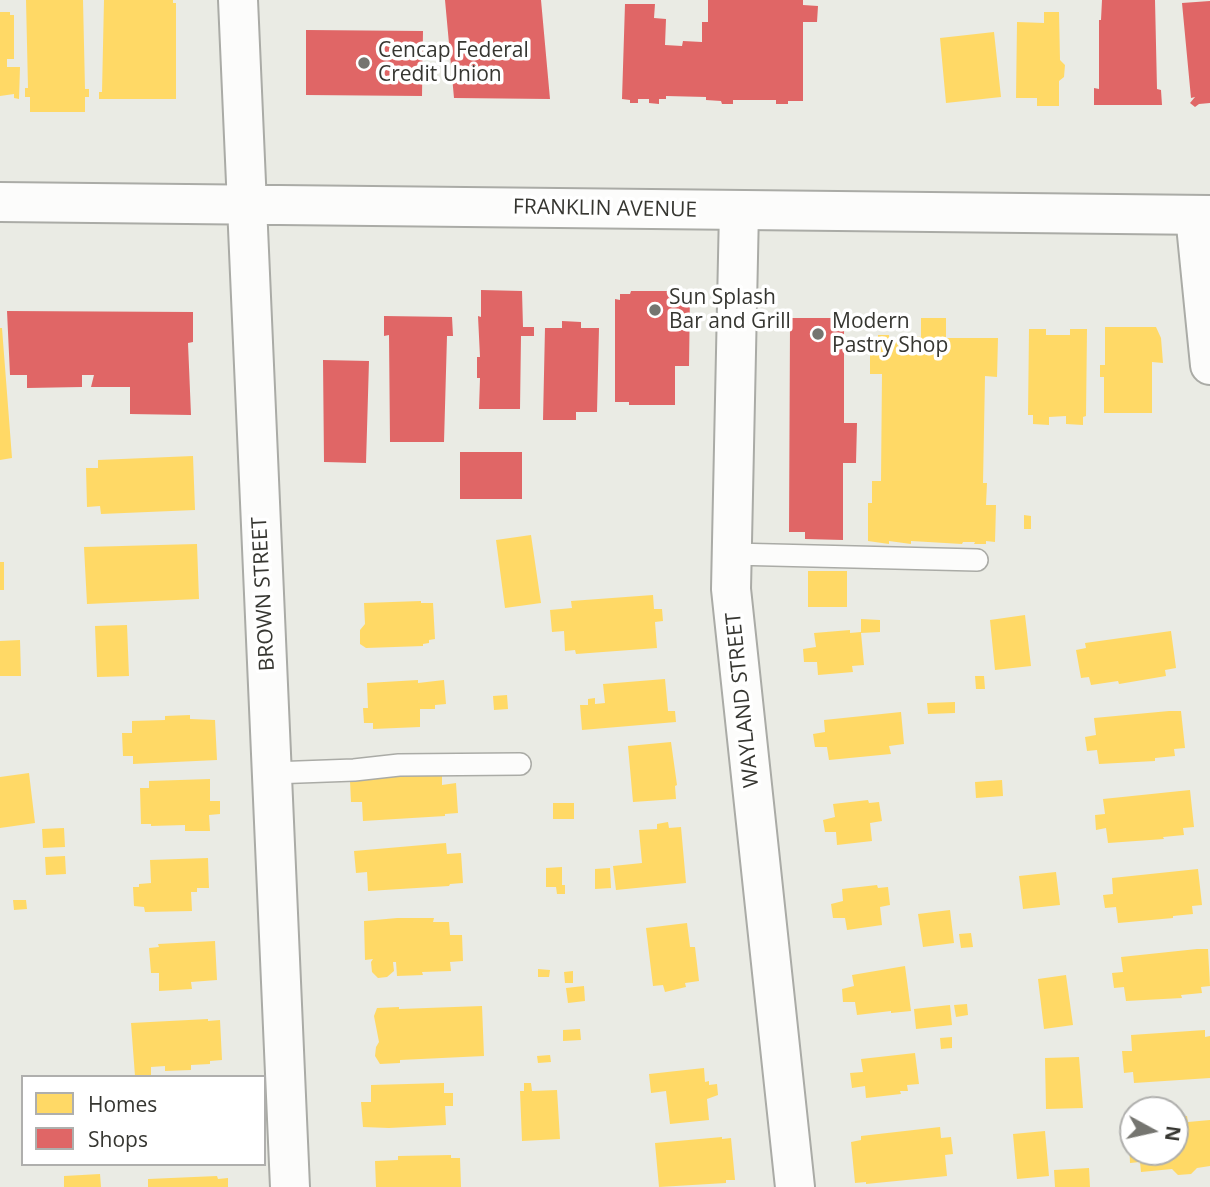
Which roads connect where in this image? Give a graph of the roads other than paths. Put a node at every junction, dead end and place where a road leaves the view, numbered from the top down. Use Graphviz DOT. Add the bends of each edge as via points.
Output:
graph roads {
  1 [pos="238,0"];
  2 [pos="0,202"];
  3 [pos="247,204"];
  4 [pos="739,210"];
  5 [pos="1203,215"];
  6 [pos="1210,365"];
  7 [pos="732,554"];
  8 [pos="978,560"];
  9 [pos="520,764"];
  10 [pos="272,773"];
  11 [pos="290,1187"];
  12 [pos="795,1187"];
  1 -- 3 [label="main road, BROWN STREET"];
  2 -- 3 [label="main road, FRANKLIN AVENUE"];
  3 -- 4 [label="main road, FRANKLIN AVENUE"];
  3 -- 10 [label="main road, BROWN STREET"];
  4 -- 5 [label="main road, FRANKLIN AVENUE"];
  4 -- 7 [label="main road, WAYLAND STREET"];
  5 -- 6 [label="main road"];
  7 -- 8 [label="lane"];
  7 -- 12 [label="main road, WAYLAND STREET" via="731,589"];
  9 -- 10 [label="lane"];
  10 -- 11 [label="main road, BROWN STREET"];
}
